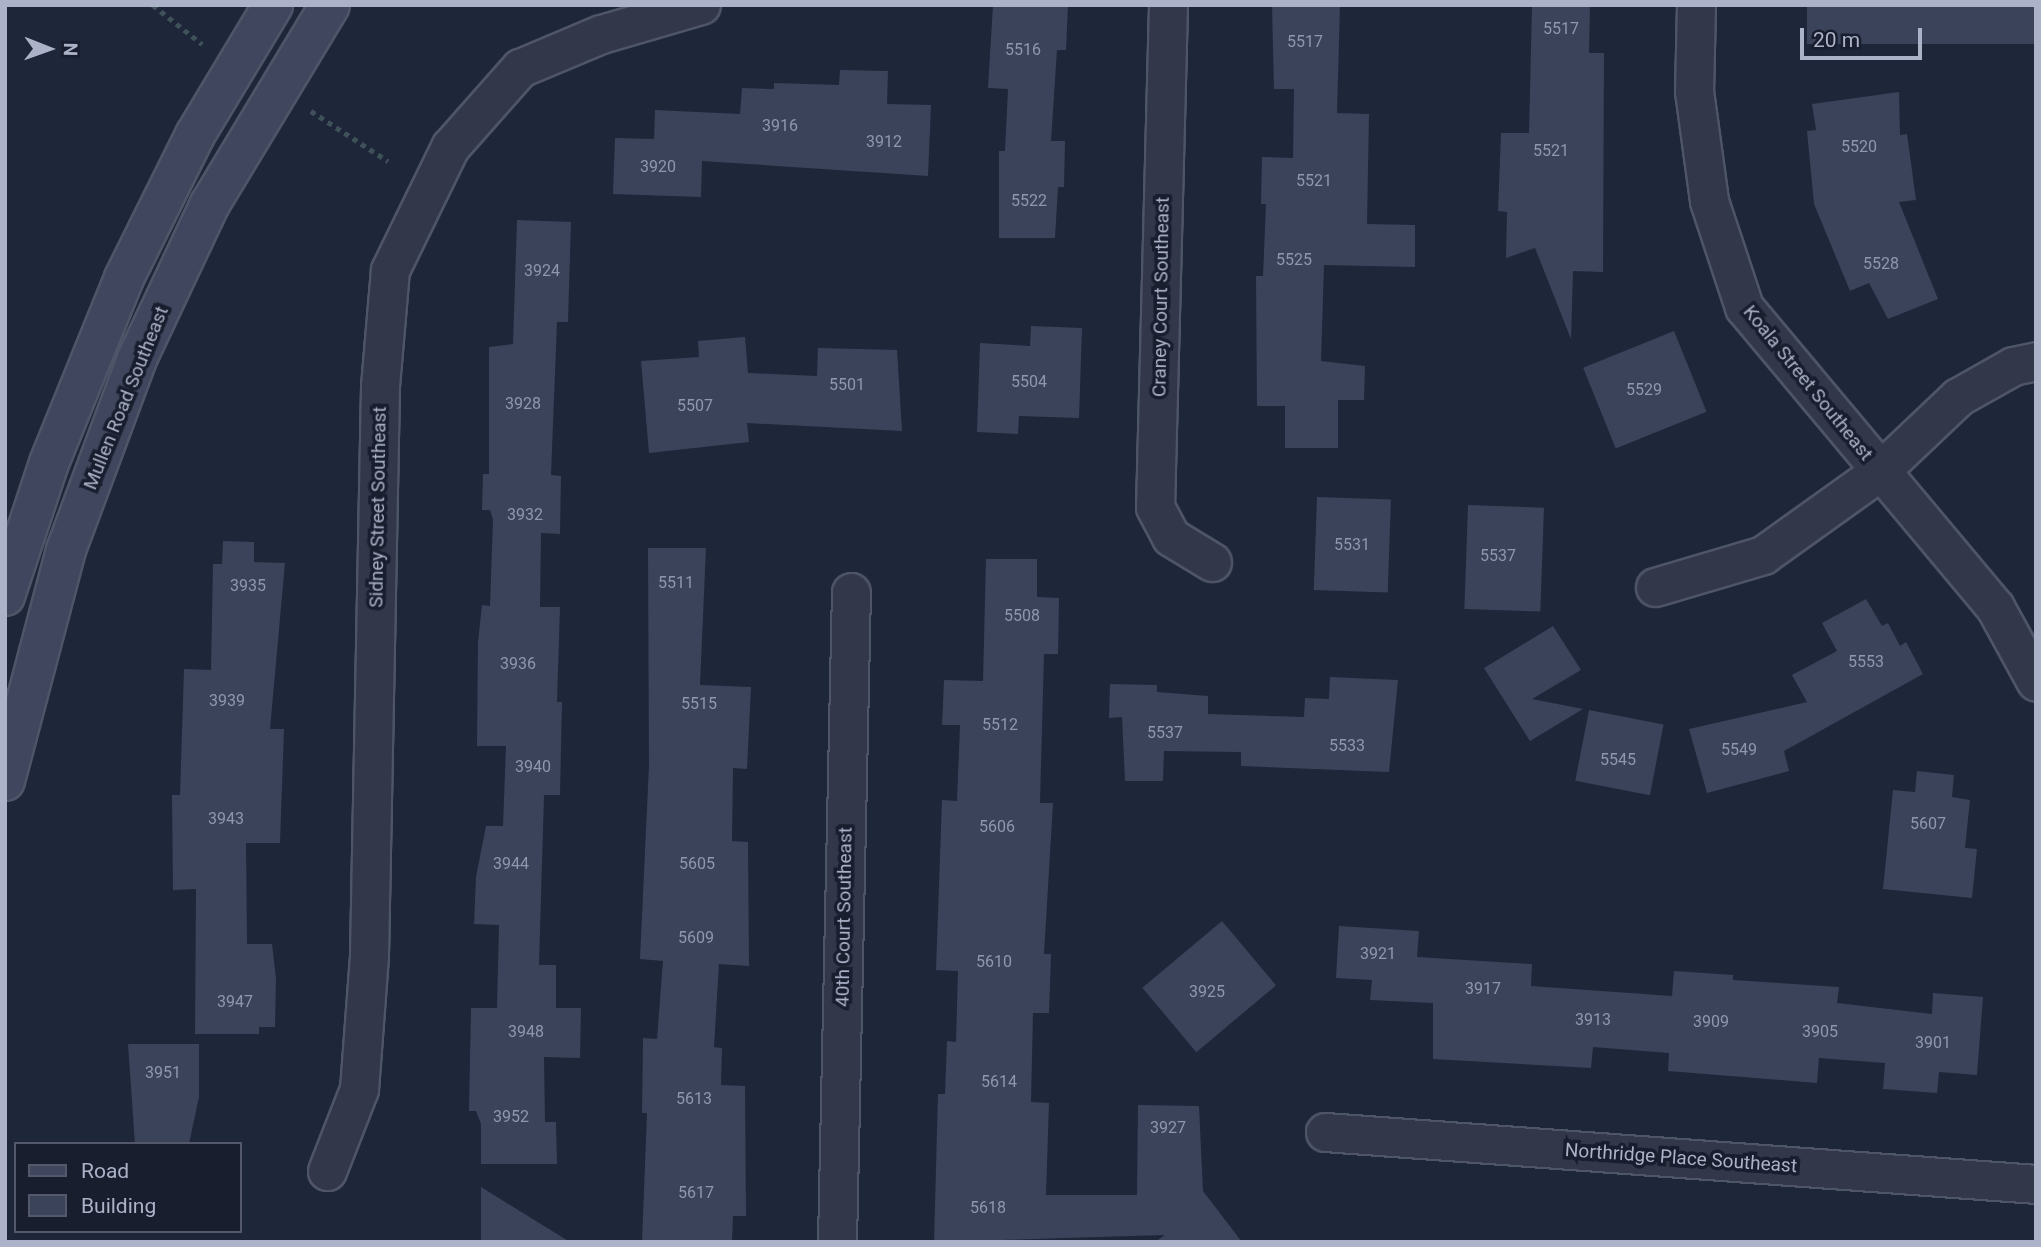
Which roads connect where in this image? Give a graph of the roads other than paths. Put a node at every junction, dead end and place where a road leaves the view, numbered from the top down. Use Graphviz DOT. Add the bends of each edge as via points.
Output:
graph roads {
  1 [pos="273,5"];
  2 [pos="330,5"];
  3 [pos="701,5"];
  4 [pos="1168,5"];
  5 [pos="1696,5"];
  6 [pos="2036,361"];
  7 [pos="1879,472"];
  8 [pos="1212,562"];
  9 [pos="1655,587"];
  10 [pos="851,592"];
  11 [pos="5,596"];
  12 [pos="2036,682"];
  13 [pos="5,780"];
  14 [pos="1325,1132"];
  15 [pos="327,1171"];
  16 [pos="2036,1184"];
  17 [pos="837,1242"];
  1 -- 11 [label="street" via="195,135 124,278 49,463"];
  2 -- 13 [label="street, Mullen Road Southeast" via="210,204 137,359 66,550"];
  3 -- 15 [label="street, Sidney Street Southeast" via="601,34 520,68 450,147 390,270 380,386 369,955 359,1089"];
  4 -- 8 [label="street, Craney Court Southeast" via="1156,507 1171,537"];
  5 -- 7 [label="street, Koala Street Southeast" via="1694,91 1709,201 1744,307"];
  6 -- 7 [label="street" via="2013,366 1958,397"];
  7 -- 9 [label="street" via="1763,555"];
  7 -- 12 [label="street, Koala Street Southeast" via="1995,607"];
  10 -- 17 [label="street, 40th Court Southeast"];
  14 -- 16 [label="street, Northridge Place Southeast"];
}
